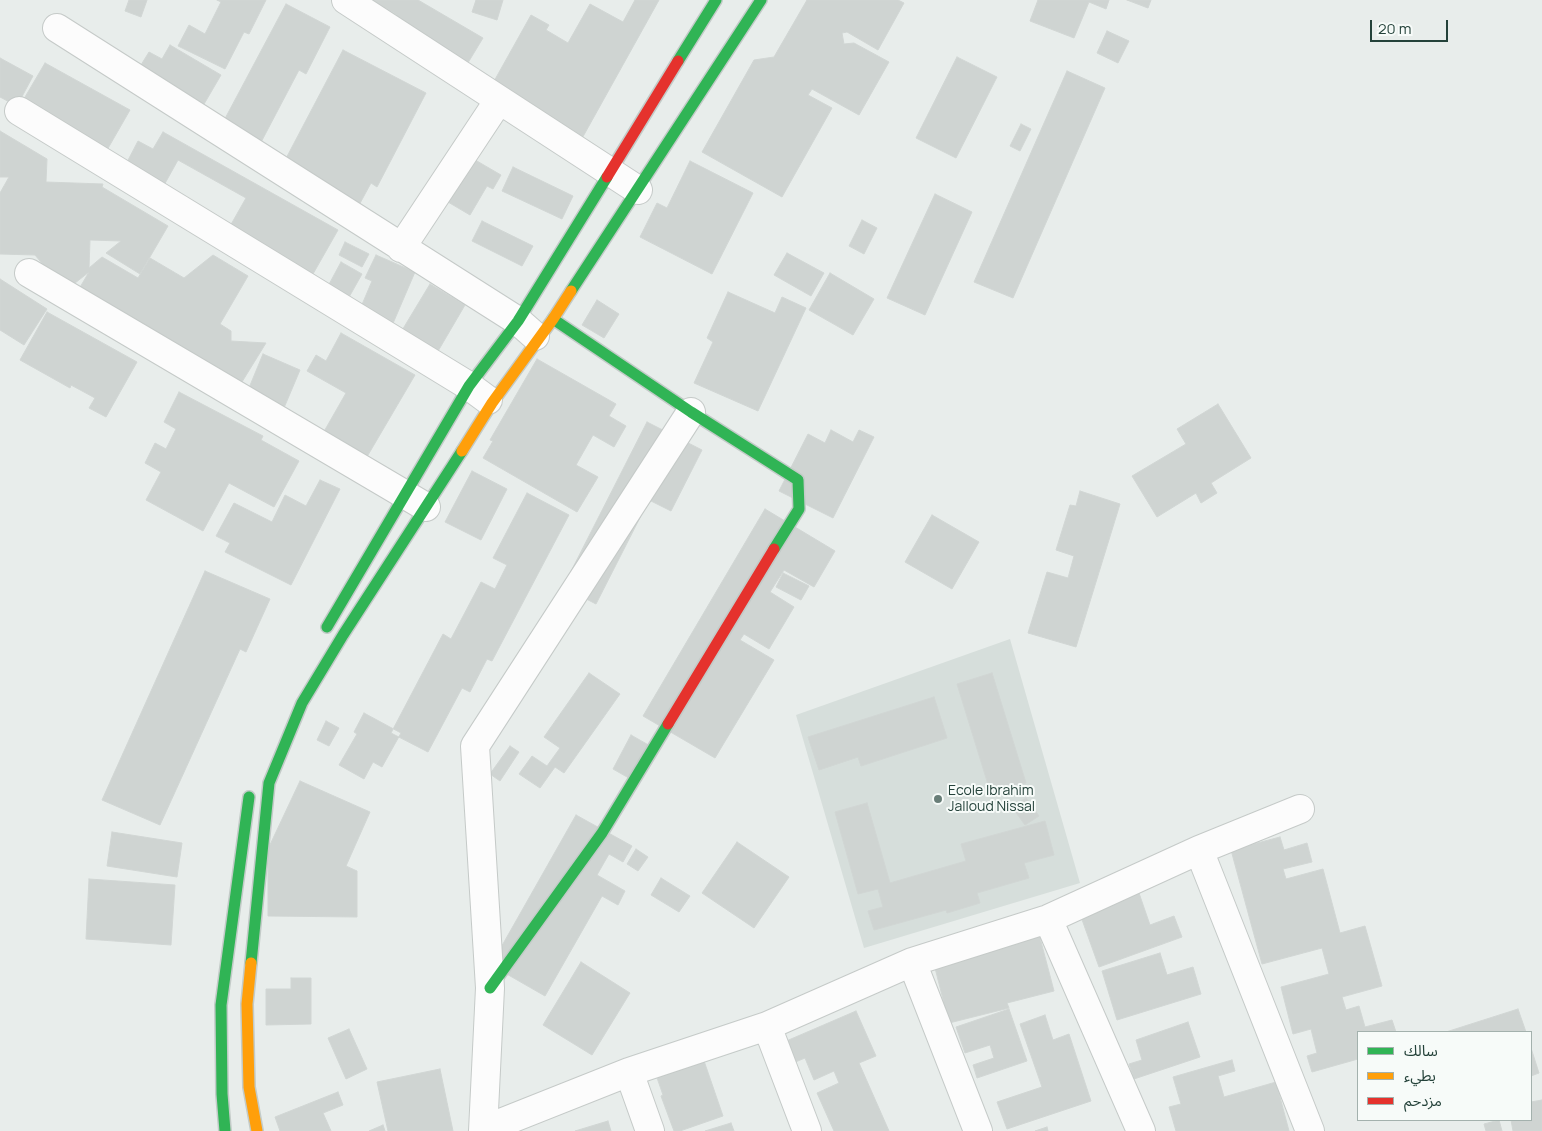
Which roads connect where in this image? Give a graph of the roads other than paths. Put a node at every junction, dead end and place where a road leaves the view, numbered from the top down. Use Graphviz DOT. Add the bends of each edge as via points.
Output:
graph roads {
  1 [pos="346,0"];
  2 [pos="716,0"];
  3 [pos="761,0"];
  4 [pos="57,28"];
  5 [pos="499,100"];
  6 [pos="19,111"];
  7 [pos="610,173"];
  8 [pos="638,190"];
  9 [pos="401,248"];
  10 [pos="29,273"];
  11 [pos="518,321"];
  12 [pos="546,329"];
  13 [pos="469,386"];
  14 [pos="492,403"];
  15 [pos="691,412"];
  16 [pos="416,502"];
  17 [pos="323,633"];
  18 [pos="250,788"];
  19 [pos="1300,809"];
  20 [pos="1199,850"];
  21 [pos="1048,919"];
  22 [pos="912,962"];
  23 [pos="490,988"];
  24 [pos="766,1026"];
  25 [pos="629,1072"];
  26 [pos="483,1130"];
  27 [pos="225,1131"];
  28 [pos="257,1131"];
  29 [pos="650,1131"];
  30 [pos="807,1131"];
  31 [pos="978,1131"];
  32 [pos="1141,1131"];
  33 [pos="1310,1131"];
  1 -- 5 [label="street"];
  2 -- 7 [label="main road"];
  3 -- 8 [label="main road"];
  4 -- 9 [label="street"];
  5 -- 7 [label="street"];
  5 -- 9 [label="street"];
  6 -- 13 [label="street"];
  7 -- 8 [label="street"];
  7 -- 11 [label="main road"];
  8 -- 12 [label="main road"];
  9 -- 11 [label="street"];
  10 -- 16 [label="street"];
  11 -- 12 [label="street"];
  11 -- 13 [label="main road"];
  12 -- 14 [label="main road"];
  12 -- 15 [label="main road"];
  13 -- 14 [label="street"];
  13 -- 16 [label="main road"];
  14 -- 16 [label="main road"];
  15 -- 23 [label="street" via="474,746"];
  15 -- 23 [label="main road" via="798,480 799,508 602,833"];
  16 -- 17 [label="main road"];
  16 -- 28 [label="main road" via="302,703 268,783 247,1004 249,1087"];
  18 -- 27 [label="main road" via="221,1005"];
  19 -- 20 [label="street"];
  20 -- 21 [label="street"];
  20 -- 33 [label="street"];
  21 -- 22 [label="street"];
  21 -- 32 [label="street"];
  22 -- 24 [label="street"];
  22 -- 31 [label="street"];
  23 -- 26 [label="street"];
  24 -- 25 [label="street"];
  24 -- 30 [label="street"];
  25 -- 26 [label="street"];
  25 -- 29 [label="street"];
}
